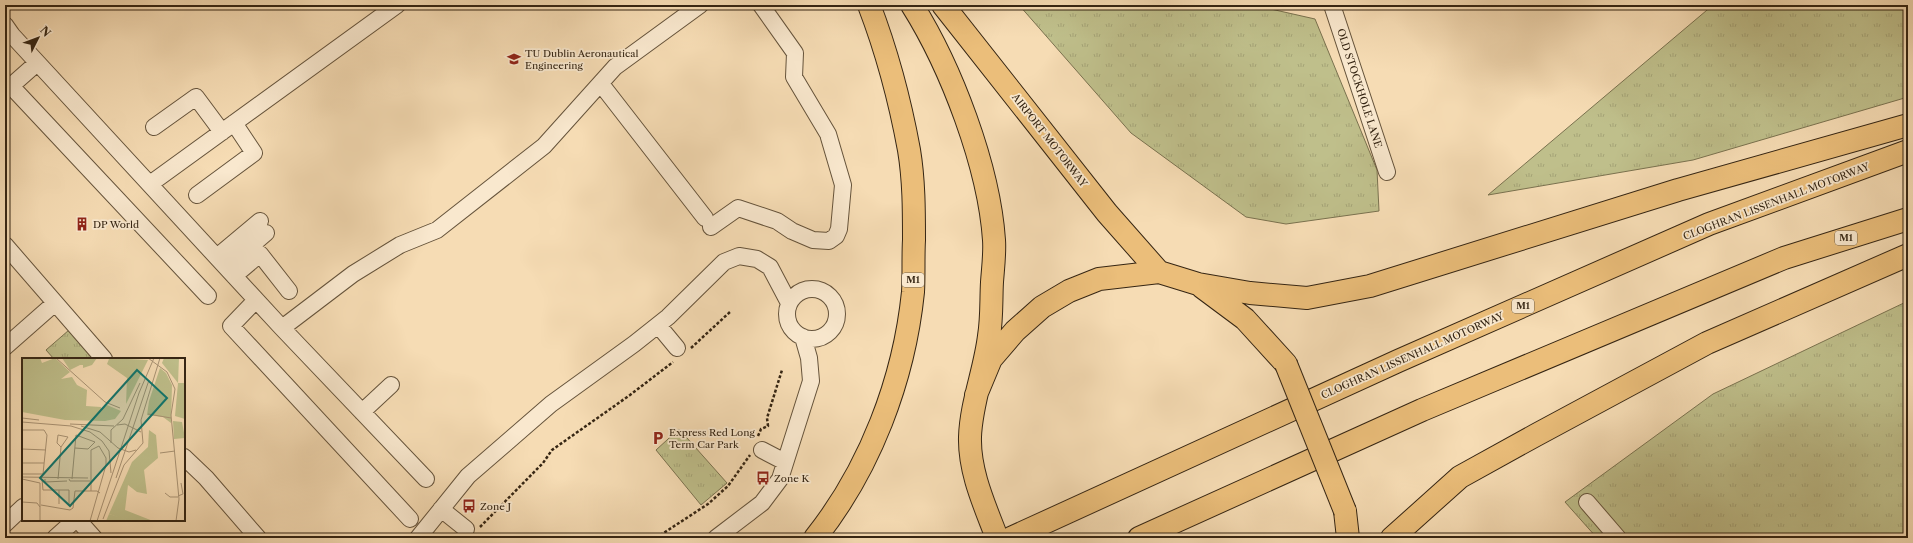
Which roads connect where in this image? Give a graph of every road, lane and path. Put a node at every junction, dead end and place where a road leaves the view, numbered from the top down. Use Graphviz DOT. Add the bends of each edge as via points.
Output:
graph roads {
  1 [pos="397,5"];
  2 [pos="700,5"];
  3 [pos="762,5"];
  4 [pos="869,5"];
  5 [pos="912,5"];
  6 [pos="944,5"];
  7 [pos="1332,5"];
  8 [pos="7,34"];
  9 [pos="37,63"];
  10 [pos="601,84"];
  11 [pos="1908,125"];
  12 [pos="154,127"];
  13 [pos="228,127"];
  14 [pos="1908,151"];
  15 [pos="1387,172"];
  16 [pos="150,184"];
  17 [pos="197,195"];
  18 [pos="1908,219"];
  19 [pos="263,227"];
  20 [pos="5,245"];
  21 [pos="1908,255"];
  22 [pos="226,267"];
  23 [pos="1159,272"];
  24 [pos="1198,284"];
  25 [pos="289,291"];
  26 [pos="208,296"];
  27 [pos="256,300"];
  28 [pos="55,303"];
  29 [pos="789,303"];
  30 [pos="731,311"];
  31 [pos="658,325"];
  32 [pos="282,328"];
  33 [pos="803,337"];
  34 [pos="5,347"];
  35 [pos="680,352"];
  36 [pos="103,358"];
  37 [pos="782,370"];
  38 [pos="391,385"];
  39 [pos="976,395"];
  40 [pos="362,412"];
  41 [pos="756,449"];
  42 [pos="185,459"];
  43 [pos="785,462"];
  44 [pos="426,480"];
  45 [pos="1587,502"];
  46 [pos="22,508"];
  47 [pos="441,509"];
  48 [pos="410,519"];
  49 [pos="75,521"];
  50 [pos="77,521"];
  51 [pos="5,524"];
  52 [pos="472,529"];
  53 [pos="55,538"];
  54 [pos="94,538"];
  55 [pos="258,538"];
  56 [pos="418,538"];
  57 [pos="656,538"];
  58 [pos="716,538"];
  59 [pos="815,538"];
  60 [pos="998,538"];
  61 [pos="1011,538"];
  62 [pos="1139,538"];
  63 [pos="1348,538"];
  64 [pos="1392,538"];
  65 [pos="1618,538"];
  1 -- 13 [label="street"];
  2 -- 10 [label="street" via="615,68"];
  3 -- 10 [label="street" via="795,53 794,77 828,134 843,185 839,229 836,236 829,241 813,240 777,221 738,208 708,222"];
  4 -- 59 [label="highway, M1" via="894,81 909,151 914,209 912,292 905,339 893,387 876,436 853,485"];
  5 -- 39 [label="highway" via="942,59 975,146 987,192 994,240 989,336"];
  6 -- 23 [label="highway, AIRPORT MOTORWAY" via="1107,213"];
  7 -- 15 [label="street, OLD STOCKHOLE LANE"];
  8 -- 9 [label="street"];
  9 -- 16 [label="street"];
  9 -- 26 [label="street" via="11,86"];
  10 -- 32 [label="street" via="544,146 436,230 400,245 353,274"];
  11 -- 24 [label="highway" via="1678,190 1370,286 1307,298 1250,293"];
  12 -- 13 [label="street" via="196,97"];
  13 -- 16 [label="street"];
  13 -- 17 [label="street" via="254,153"];
  14 -- 61 [label="highway, CLOGHRAN LISSENHALL MOTORWAY / M1" via="1709,224 1398,361"];
  16 -- 22 [label="street"];
  18 -- 62 [label="highway, M1" via="1784,258 1422,410"];
  19 -- 22 [label="street"];
  20 -- 28 [label="street"];
  21 -- 64 [label="highway" via="1707,343 1536,435 1460,477"];
  22 -- 25 [label="street" via="260,254"];
  22 -- 27 [label="street"];
  23 -- 24 [label="highway"];
  23 -- 39 [label="highway" via="1099,279 1042,307 1015,331 992,359"];
  24 -- 63 [label="highway, bridge" via="1245,319 1286,364 1345,511"];
  27 -- 32 [label="street"];
  27 -- 48 [label="street" via="231,326"];
  28 -- 34 [label="street"];
  28 -- 36 [label="street"];
  29 -- 31 [label="street" via="770,267 757,259 739,256 724,262"];
  29 -- 33 [label="street" via="787,319 796,333"];
  29 -- 33 [label="street" via="798,293 809,288 825,292 836,304 837,317 833,329 819,338"];
  30 -- 35 [label="path"];
  31 -- 35 [label="street"];
  31 -- 47 [label="street" via="551,404 468,476"];
  32 -- 40 [label="street"];
  33 -- 43 [label="street" via="809,358 811,381"];
  35 -- 52 [label="path" via="630,395 552,450 543,463"];
  37 -- 41 [label="path" via="767,418 768,426 761,429"];
  38 -- 40 [label="street"];
  39 -- 60 [label="highway" via="970,437 973,468"];
  40 -- 44 [label="street"];
  41 -- 43 [label="street"];
  41 -- 57 [label="path" via="728,486 708,504"];
  42 -- 55 [label="street" via="206,478"];
  43 -- 58 [label="street" via="780,479 762,503"];
  45 -- 65 [label="street"];
  46 -- 51 [label="street"];
  47 -- 52 [label="street"];
  47 -- 56 [label="street"];
  49 -- 53 [label="street"];
  50 -- 54 [label="street"];
}
